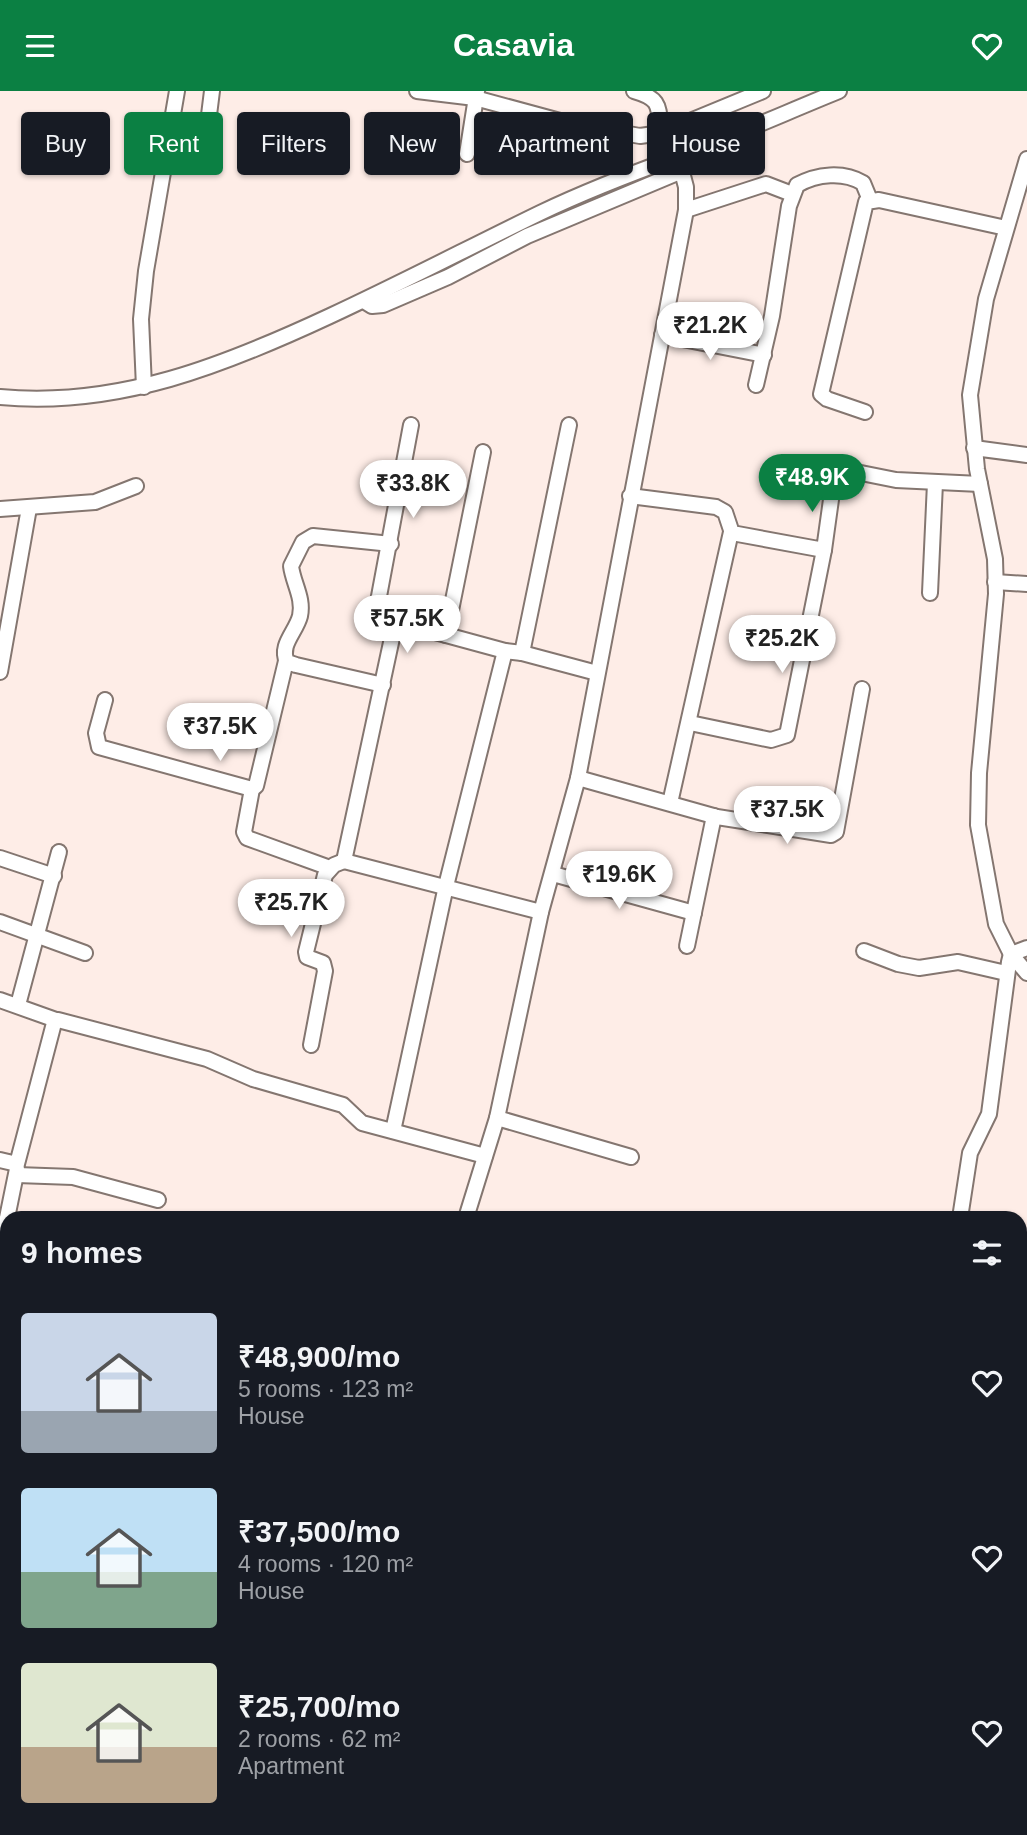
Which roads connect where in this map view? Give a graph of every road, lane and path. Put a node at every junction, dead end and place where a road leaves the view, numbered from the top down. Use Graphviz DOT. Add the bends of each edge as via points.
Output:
graph roads {
  1 [pos="177,91"];
  2 [pos="212,91"];
  3 [pos="417,91"];
  4 [pos="634,91"];
  5 [pos="763,91"];
  6 [pos="839,91"];
  7 [pos="476,95"];
  8 [pos="658,97"];
  9 [pos="173,112"];
  10 [pos="209,112"];
  11 [pos="712,112"];
  12 [pos="765,125"];
  13 [pos="647,135"];
  14 [pos="467,154"];
  15 [pos="1027,159"];
  16 [pos="647,168"];
  17 [pos="162,175"];
  18 [pos="682,175"];
  19 [pos="792,194"];
  20 [pos="870,200"];
  21 [pos="687,210"];
  22 [pos="1006,228"];
  23 [pos="662,335"];
  24 [pos="764,355"];
  25 [pos="756,385"];
  26 [pos="144,387"];
  27 [pos="0,397"];
  28 [pos="864,412"];
  29 [pos="411,425"];
  30 [pos="569,425"];
  31 [pos="974,448"];
  32 [pos="483,452"];
  33 [pos="1027,455"];
  34 [pos="935,483"];
  35 [pos="980,484"];
  36 [pos="136,486"];
  37 [pos="630,496"];
  38 [pos="29,507"];
  39 [pos="0,509"];
  40 [pos="731,532"];
  41 [pos="391,544"];
  42 [pos="824,550"];
  43 [pos="995,582"];
  44 [pos="1027,584"];
  45 [pos="930,593"];
  46 [pos="395,624"];
  47 [pos="446,635"];
  48 [pos="505,651"];
  49 [pos="522,653"];
  50 [pos="286,660"];
  51 [pos="0,671"];
  52 [pos="597,673"];
  53 [pos="383,685"];
  54 [pos="862,689"];
  55 [pos="105,700"];
  56 [pos="690,723"];
  57 [pos="578,778"];
  58 [pos="252,789"];
  59 [pos="670,803"];
  60 [pos="714,816"];
  61 [pos="59,852"];
  62 [pos="0,858"];
  63 [pos="344,861"];
  64 [pos="330,868"];
  65 [pos="553,874"];
  66 [pos="54,876"];
  67 [pos="446,886"];
  68 [pos="541,912"];
  69 [pos="694,913"];
  70 [pos="0,922"];
  71 [pos="36,934"];
  72 [pos="687,946"];
  73 [pos="1027,948"];
  74 [pos="864,951"];
  75 [pos="85,953"];
  76 [pos="1011,954"];
  77 [pos="1006,973"];
  78 [pos="1027,973"];
  79 [pos="0,1000"];
  80 [pos="18,1005"];
  81 [pos="56,1020"];
  82 [pos="311,1045"];
  83 [pos="497,1118"];
  84 [pos="393,1131"];
  85 [pos="485,1156"];
  86 [pos="631,1157"];
  87 [pos="0,1160"];
  88 [pos="17,1169"];
  89 [pos="158,1201"];
  90 [pos="8,1211"];
  91 [pos="468,1211"];
  92 [pos="961,1211"];
  1 -- 9 [label="street"];
  2 -- 10 [label="street"];
  3 -- 7 [label="street"];
  4 -- 8 [label="street"];
  5 -- 11 [label="street"];
  6 -- 12 [label="street"];
  7 -- 13 [label="street" via="608,132"];
  7 -- 14 [label="street"];
  15 -- 22 [label="street"];
  16 -- 26 [label="street" via="540,213 260,349 189,376"];
  17 -- 26 [label="street" via="146,271"];
  18 -- 21 [label="street"];
  19 -- 20 [label="street" via="806,181 845,175 863,183"];
  19 -- 21 [label="street" via="766,184"];
  19 -- 24 [label="street"];
  20 -- 22 [label="street"];
  20 -- 28 [label="street" via="863,208 821,394"];
  21 -- 23 [label="street"];
  22 -- 31 [label="street" via="974,357 970,417"];
  23 -- 24 [label="street"];
  23 -- 37 [label="street"];
  24 -- 25 [label="street"];
  26 -- 27 [label="street" via="94,395"];
  29 -- 41 [label="street"];
  30 -- 49 [label="street"];
  31 -- 33 [label="street"];
  31 -- 35 [label="street"];
  32 -- 47 [label="street"];
  34 -- 35 [label="street"];
  34 -- 42 [label="street" via="838,472"];
  34 -- 45 [label="street"];
  35 -- 43 [label="street" via="992,535"];
  36 -- 38 [label="street" via="95,502"];
  37 -- 40 [label="street" via="722,508"];
  37 -- 52 [label="street"];
  38 -- 39 [label="street"];
  38 -- 51 [label="street"];
  40 -- 42 [label="street"];
  40 -- 56 [label="street"];
  41 -- 46 [label="street" via="377,607 381,619"];
  41 -- 50 [label="street" via="313,537 303,542 291,566 300,608"];
  42 -- 56 [label="street" via="787,735 771,740"];
  43 -- 44 [label="street"];
  43 -- 76 [label="street" via="978,825 996,924"];
  46 -- 47 [label="street"];
  46 -- 53 [label="street"];
  47 -- 48 [label="street"];
  48 -- 49 [label="street"];
  48 -- 67 [label="street"];
  49 -- 52 [label="street"];
  50 -- 53 [label="street"];
  50 -- 58 [label="street"];
  52 -- 57 [label="street"];
  53 -- 63 [label="street"];
  54 -- 60 [label="street" via="834,834"];
  55 -- 58 [label="street" via="96,733 99,747"];
  56 -- 59 [label="street"];
  57 -- 59 [label="street"];
  57 -- 65 [label="street"];
  58 -- 64 [label="street" via="244,832 247,838"];
  59 -- 60 [label="street"];
  60 -- 69 [label="street"];
  61 -- 66 [label="street"];
  62 -- 66 [label="street"];
  63 -- 64 [label="street"];
  63 -- 67 [label="street"];
  64 -- 82 [label="street" via="306,952 307,957 323,963 325,971"];
  65 -- 68 [label="street"];
  65 -- 69 [label="street"];
  66 -- 71 [label="street"];
  67 -- 68 [label="street"];
  67 -- 84 [label="street"];
  68 -- 83 [label="street"];
  69 -- 72 [label="street"];
  70 -- 71 [label="street"];
  71 -- 75 [label="street"];
  71 -- 80 [label="street"];
  73 -- 76 [label="street"];
  74 -- 77 [label="street" via="919,968 958,962"];
  76 -- 77 [label="street"];
  76 -- 78 [label="street"];
  77 -- 92 [label="street" via="989,1114 970,1153"];
  79 -- 80 [label="street"];
  80 -- 81 [label="street"];
  81 -- 84 [label="street" via="207,1059 253,1079 334,1101 362,1123"];
  81 -- 88 [label="street"];
  83 -- 85 [label="street"];
  83 -- 86 [label="street"];
  84 -- 85 [label="street"];
  85 -- 91 [label="street"];
  87 -- 88 [label="street"];
  88 -- 89 [label="street" via="73,1177"];
  88 -- 90 [label="street"];
}
